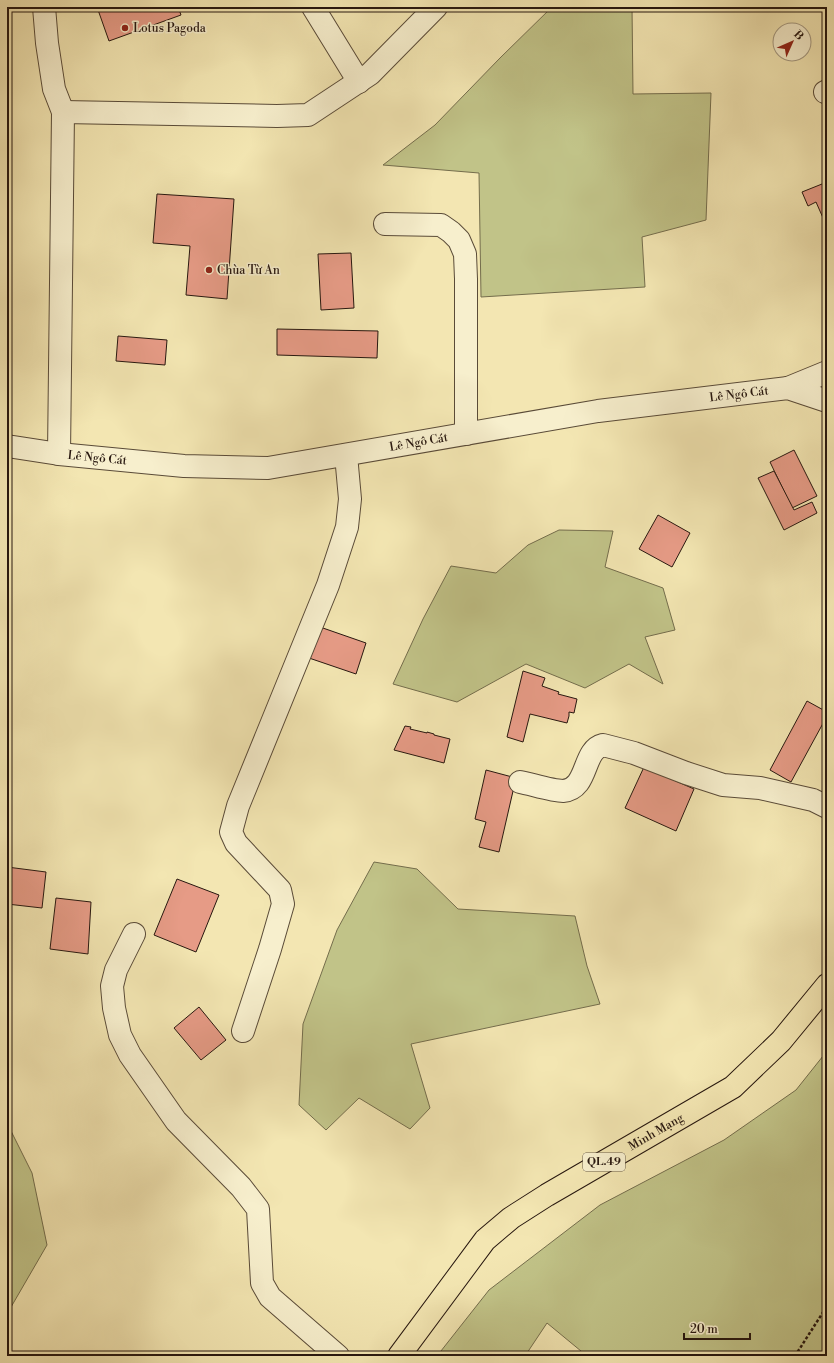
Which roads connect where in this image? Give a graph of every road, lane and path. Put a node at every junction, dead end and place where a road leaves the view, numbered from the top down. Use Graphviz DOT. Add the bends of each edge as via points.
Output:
graph roads {
  1 [pos="44,7"];
  2 [pos="313,7"];
  3 [pos="436,7"];
  4 [pos="359,82"];
  5 [pos="63,112"];
  6 [pos="385,224"];
  7 [pos="827,372"];
  8 [pos="788,388"];
  9 [pos="827,401"];
  10 [pos="466,434"];
  11 [pos="7,446"];
  12 [pos="59,454"];
  13 [pos="346,456"];
  14 [pos="520,782"];
  15 [pos="827,807"];
  16 [pos="134,934"];
  17 [pos="827,985"];
  18 [pos="243,1031"];
  19 [pos="827,1306"];
  20 [pos="338,1356"];
  21 [pos="399,1356"];
  22 [pos="795,1356"];
  1 -- 5 [label="street" via="46,43 54,89"];
  2 -- 4 [label="street"];
  3 -- 4 [label="street"];
  4 -- 5 [label="street" via="308,115"];
  5 -- 12 [label="street"];
  6 -- 10 [label="street" via="441,225 459,240 464,254 466,278"];
  7 -- 8 [label="street"];
  8 -- 9 [label="street, Lê Ngô Cát"];
  8 -- 10 [label="street, Lê Ngô Cát" via="598,411"];
  10 -- 13 [label="street, Lê Ngô Cát"];
  11 -- 12 [label="street, Lê Ngô Cát"];
  12 -- 13 [label="street, Lê Ngô Cát" via="184,466 268,468"];
  13 -- 18 [label="street" via="350,499 347,526 328,585 238,806 231,832 236,843 280,890 283,904"];
  14 -- 15 [label="street" via="562,791 572,789 579,782 593,752 603,745 723,784 760,788 813,800"];
  16 -- 20 [label="street" via="116,970 112,986 120,1035 130,1055 176,1121 241,1187 258,1209 262,1283 270,1297"];
  17 -- 21 [label="highway, Minh Mạng / QL.49" via="782,1041 733,1087 511,1218 485,1240"];
  19 -- 22 [label="path"];
}
